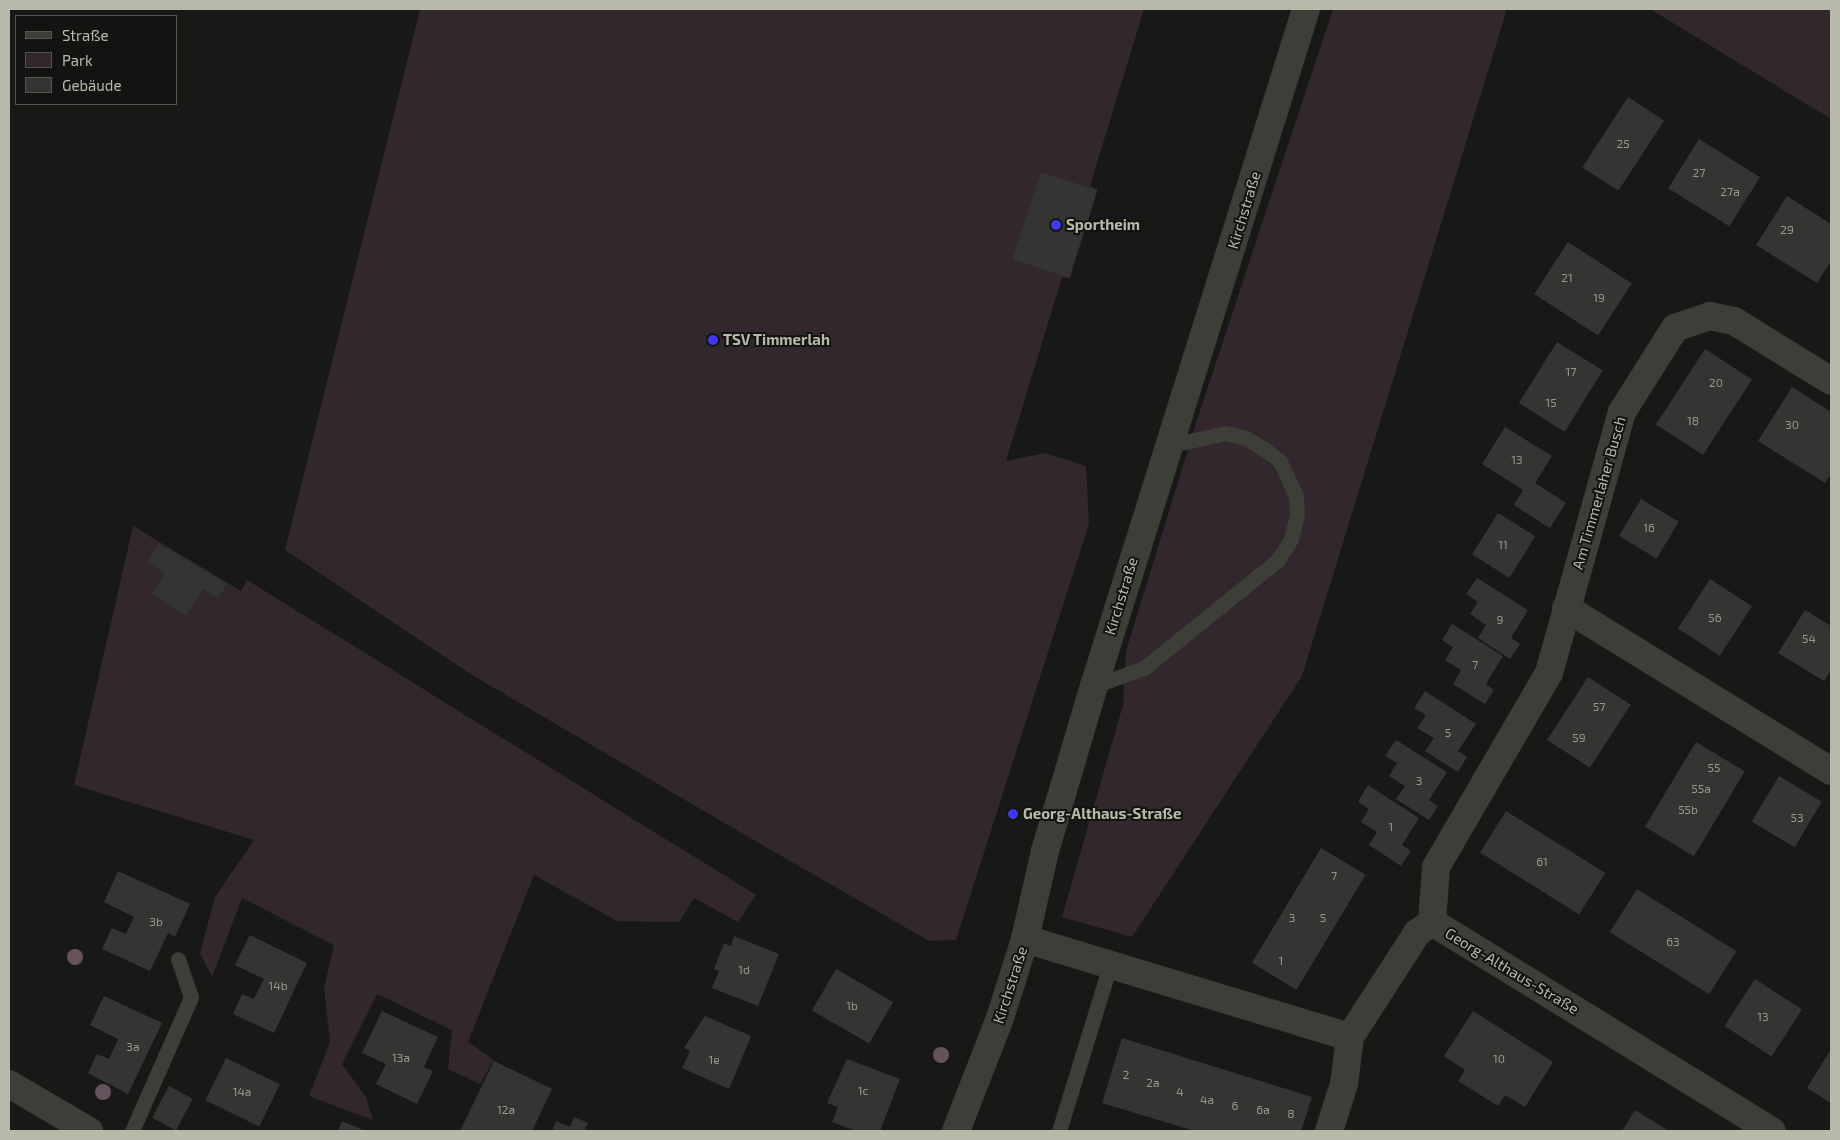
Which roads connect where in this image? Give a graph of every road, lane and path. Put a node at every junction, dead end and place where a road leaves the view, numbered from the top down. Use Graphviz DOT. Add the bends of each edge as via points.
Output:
graph roads {
  1 [pos="1306,9"];
  2 [pos="1831,381"];
  3 [pos="1167,446"];
  4 [pos="1566,608"];
  5 [pos="1094,686"];
  6 [pos="1831,771"];
  7 [pos="1432,922"];
  8 [pos="1025,939"];
  9 [pos="178,959"];
  10 [pos="1110,965"];
  11 [pos="1350,1037"];
  12 [pos="9,1084"];
  13 [pos="89,1131"];
  14 [pos="132,1131"];
  15 [pos="956,1131"];
  16 [pos="1059,1131"];
  17 [pos="1329,1131"];
  18 [pos="1772,1131"];
  1 -- 3 [label="street, Kirchstraße" via="1208,330"];
  2 -- 4 [label="street, Am Timmerlaher Busch" via="1734,321 1710,316 1675,328 1622,412"];
  3 -- 5 [label="street, Kirchstraße"];
  3 -- 5 [label="lane" via="1226,433 1246,438 1280,461 1296,496 1297,515 1291,539 1278,560 1144,668"];
  4 -- 6 [label="street"];
  4 -- 7 [label="street, Am Timmerlaher Busch" via="1549,673 1436,867"];
  5 -- 8 [label="street, Kirchstraße" via="1044,851"];
  7 -- 11 [label="street, Georg-Althaus-Straße" via="1417,933"];
  7 -- 18 [label="street, Georg-Althaus-Straße"];
  8 -- 10 [label="street"];
  8 -- 15 [label="street, Kirchstraße" via="1000,1018"];
  9 -- 14 [label="lane" via="191,997"];
  10 -- 11 [label="street"];
  10 -- 16 [label="lane"];
  11 -- 17 [label="street" via="1344,1084"];
  12 -- 13 [label="street"];
}
